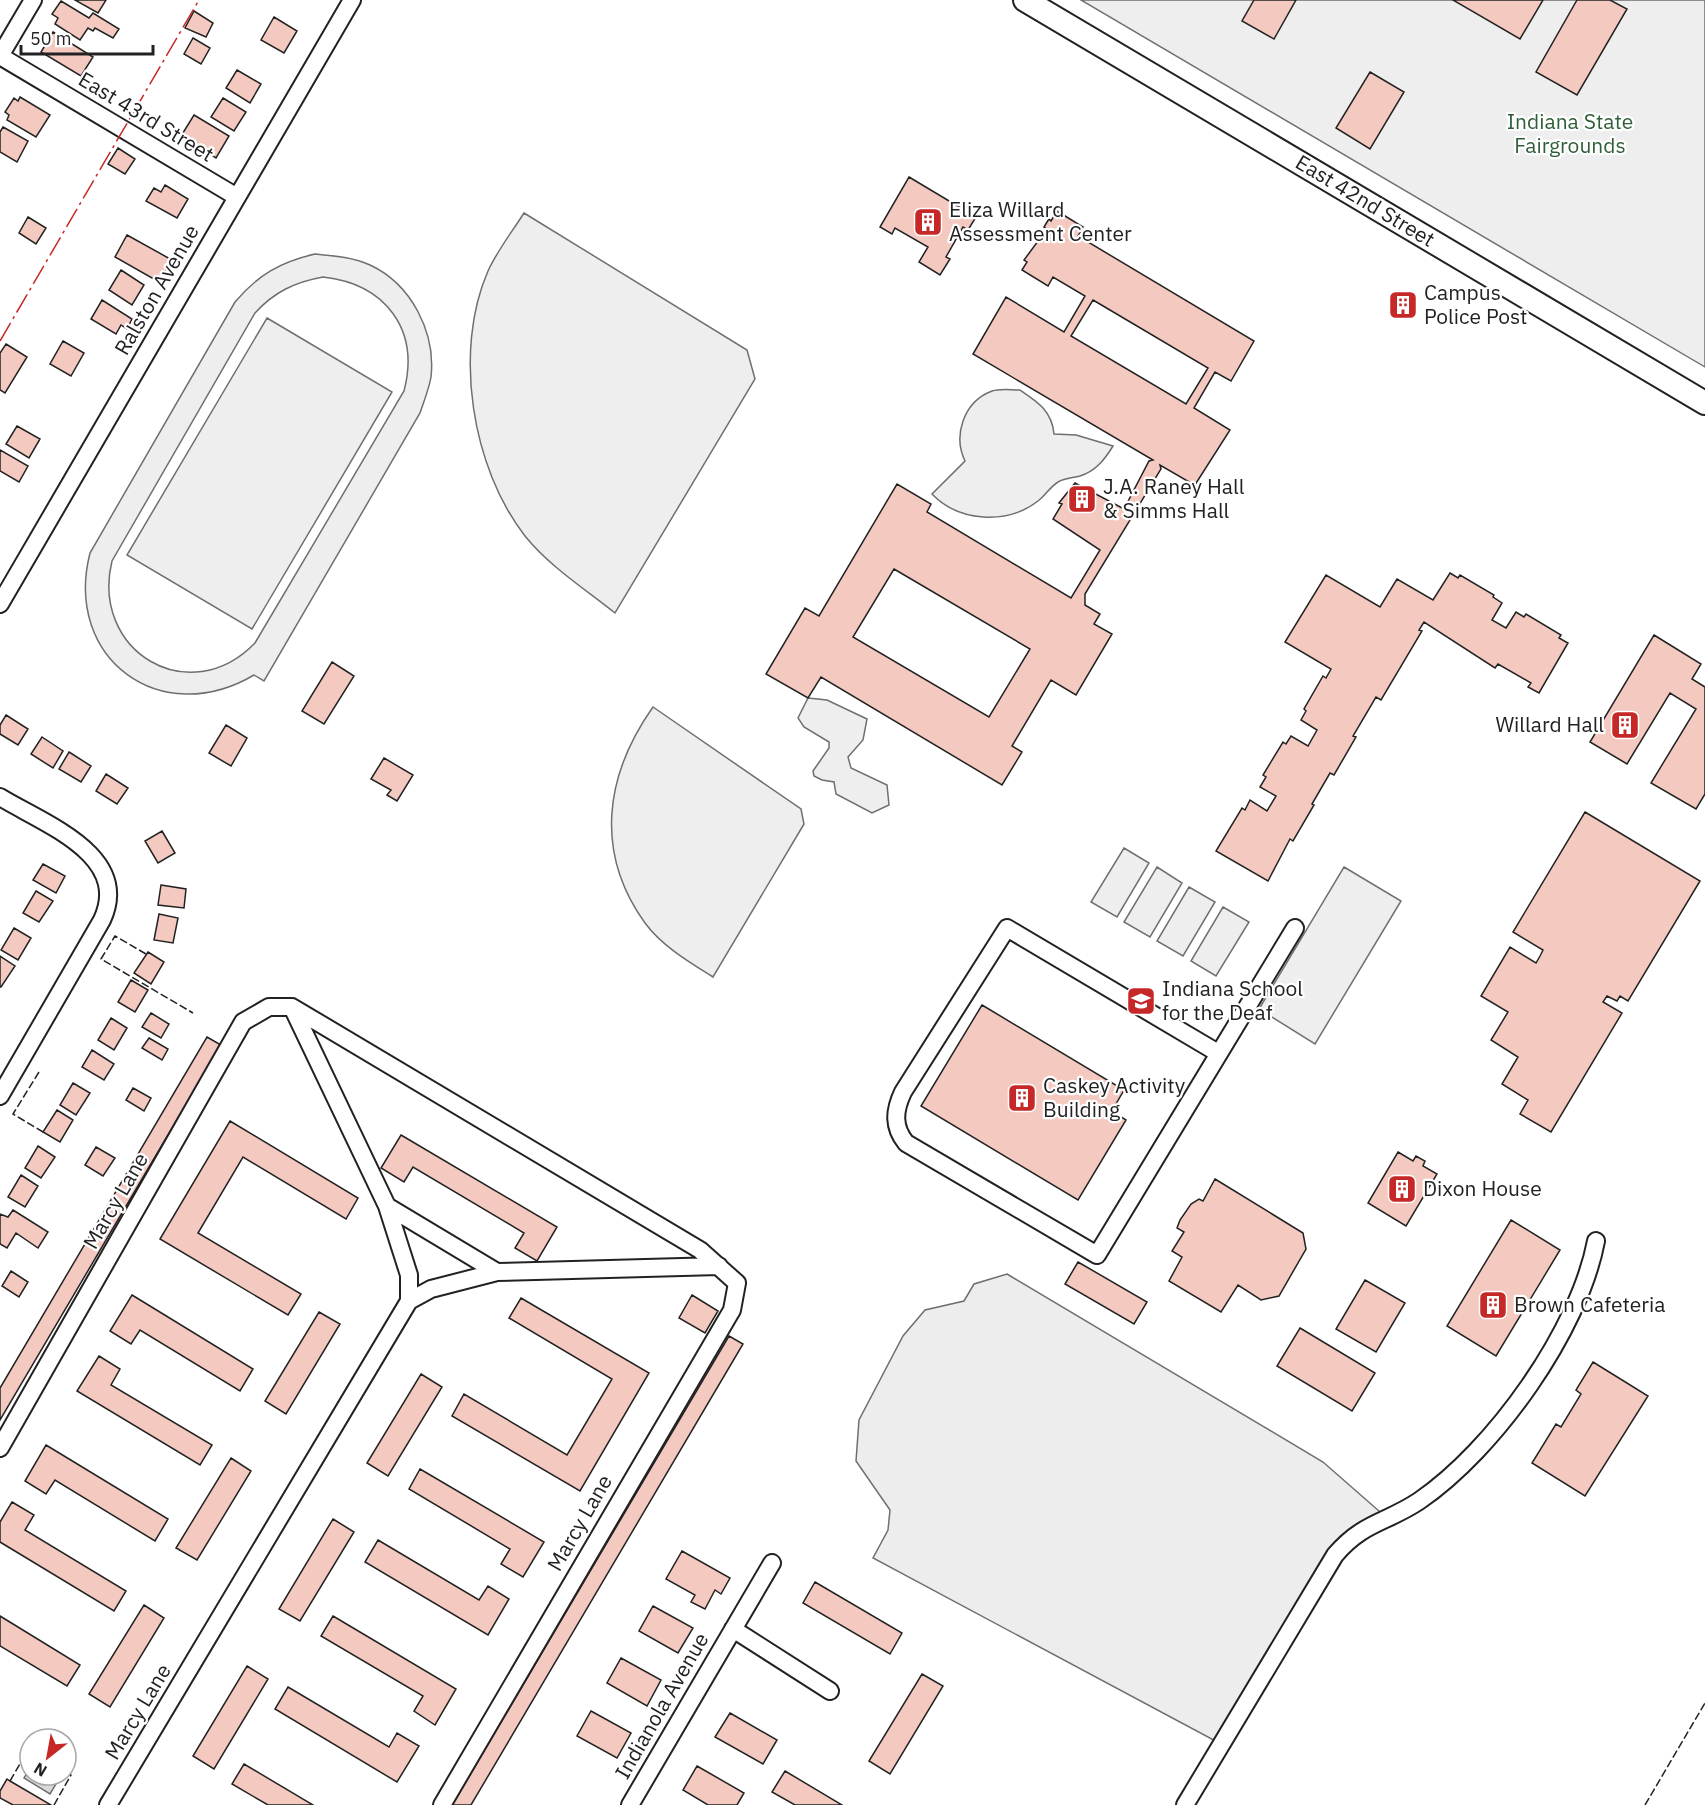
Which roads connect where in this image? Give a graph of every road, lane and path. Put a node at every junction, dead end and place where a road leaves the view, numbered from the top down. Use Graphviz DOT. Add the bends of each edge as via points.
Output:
graph roads {
  1 [pos="33,0"];
  2 [pos="352,0"];
  3 [pos="1025,0"];
  4 [pos="0,56"];
  5 [pos="237,197"];
  6 [pos="1705,403"];
  7 [pos="0,604"];
  8 [pos="0,797"];
  9 [pos="1295,928"];
  10 [pos="292,1007"];
  11 [pos="1218,1053"];
  12 [pos="0,1096"];
  13 [pos="387,1206"];
  14 [pos="1596,1241"];
  15 [pos="719,1266"];
  16 [pos="497,1272"];
  17 [pos="409,1301"];
  18 [pos="0,1448"];
  19 [pos="772,1563"];
  20 [pos="733,1629"];
  21 [pos="830,1691"];
  22 [pos="108,1805"];
  23 [pos="441,1805"];
  24 [pos="630,1805"];
  25 [pos="1185,1805"];
  1 -- 4 [label="street"];
  2 -- 5 [label="street, Ralston Avenue"];
  3 -- 6 [label="street, East 42nd Street"];
  4 -- 5 [label="street, East 43rd Street"];
  5 -- 7 [label="street, Ralston Avenue"];
  8 -- 12 [label="street" via="96,858 105,877 108,898 102,920"];
  9 -- 11 [label="street"];
  10 -- 13 [label="street"];
  10 -- 15 [label="street, Marcy Lane" via="700,1250"];
  10 -- 18 [label="street, Marcy Lane" via="269,1007 243,1022"];
  11 -- 11 [label="street" via="1007,928 903,1092 895,1108 898,1132 906,1143 1097,1255"];
  13 -- 16 [label="street"];
  13 -- 17 [label="street" via="409,1275"];
  14 -- 25 [label="street" via="1592,1263 1557,1341 1531,1384 1462,1467 1420,1500 1350,1538 1335,1555"];
  15 -- 16 [label="street"];
  15 -- 23 [label="street, Marcy Lane" via="737,1283 732,1310"];
  16 -- 17 [label="street" via="431,1289"];
  17 -- 22 [label="street, Marcy Lane"];
  19 -- 20 [label="street, Indianola Avenue"];
  20 -- 21 [label="street, Indianola Avenue"];
  20 -- 24 [label="street, Indianola Avenue"];
}
